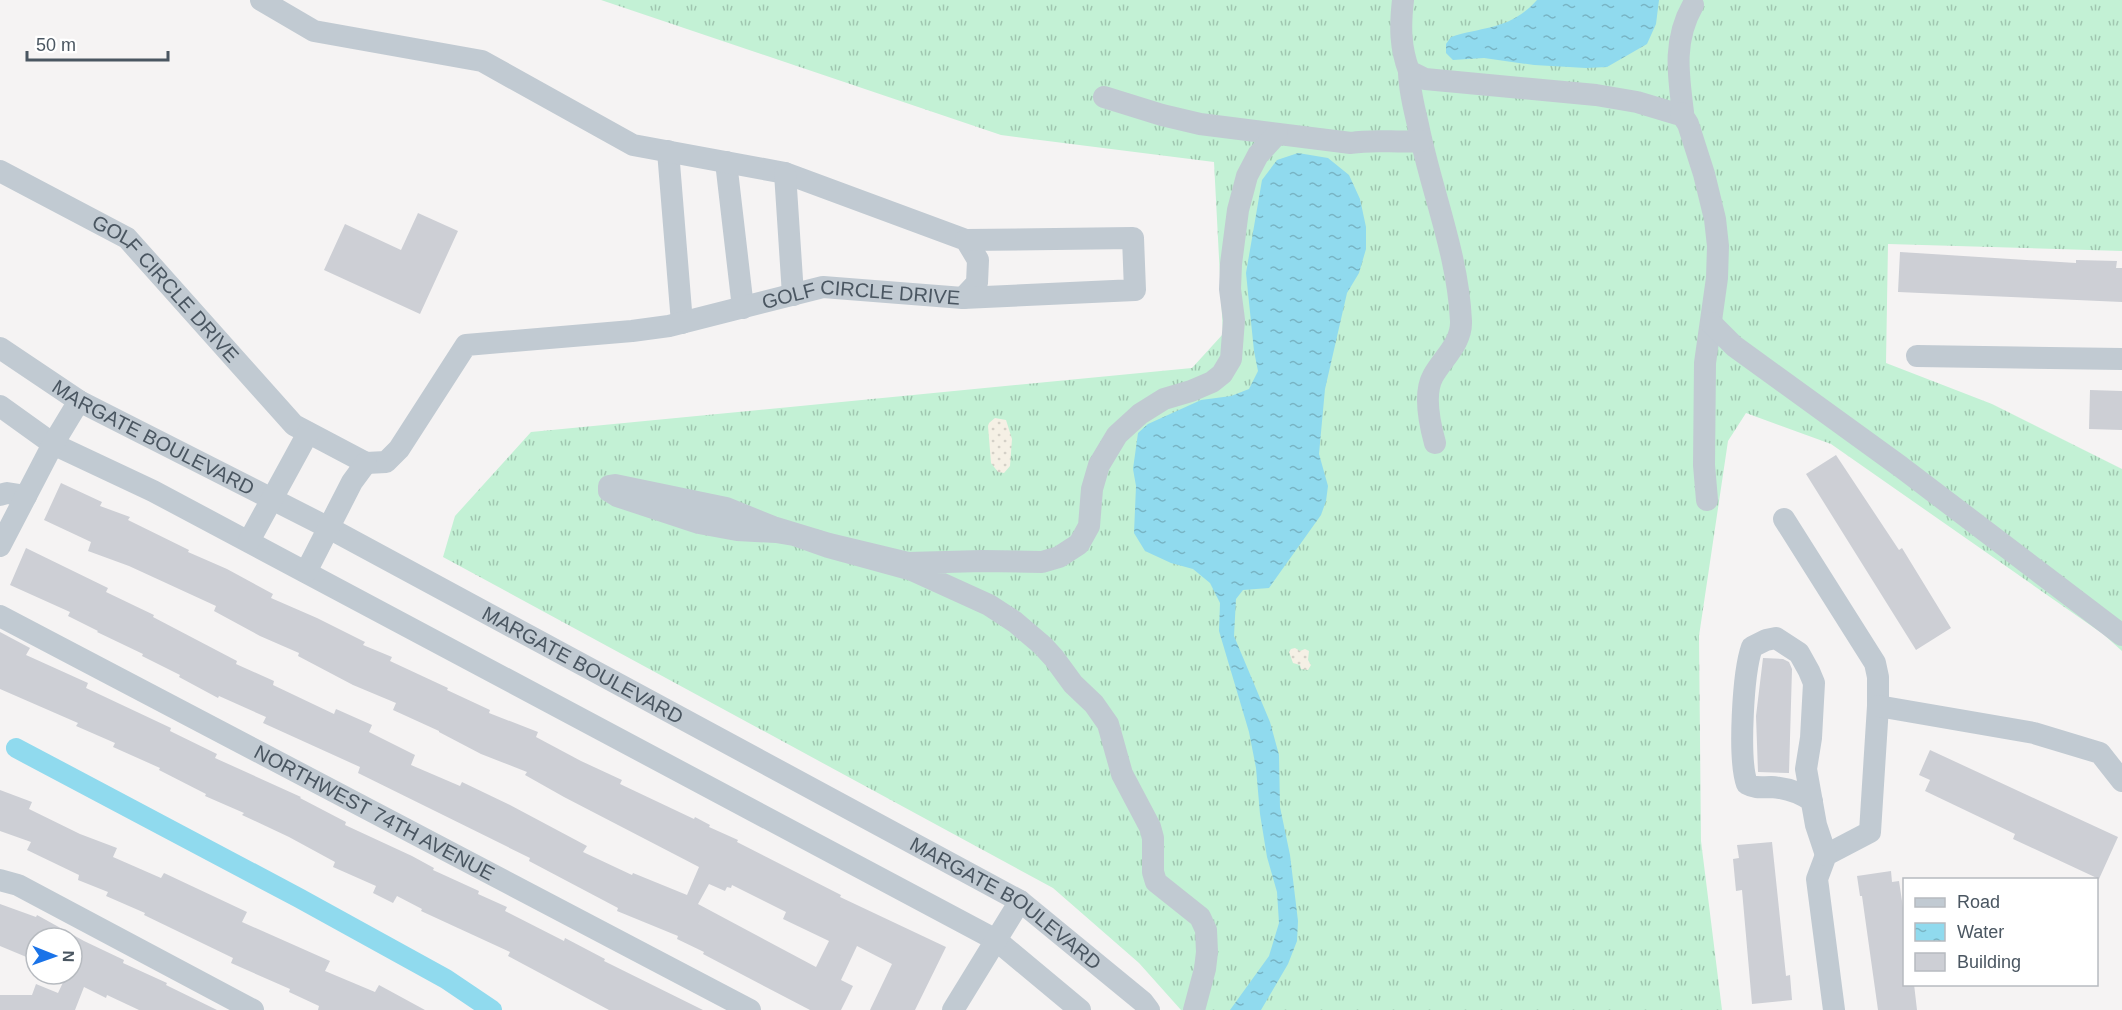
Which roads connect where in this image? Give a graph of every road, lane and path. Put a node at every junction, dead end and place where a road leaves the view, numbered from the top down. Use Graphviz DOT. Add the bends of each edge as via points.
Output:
graph roads {
  1 [pos="261,0"];
  2 [pos="1403,0"];
  3 [pos="1693,2"];
  4 [pos="1413,77"];
  5 [pos="1104,97"];
  6 [pos="1681,113"];
  7 [pos="1277,134"];
  8 [pos="1421,141"];
  9 [pos="668,151"];
  10 [pos="726,162"];
  11 [pos="0,171"];
  12 [pos="785,173"];
  13 [pos="966,240"];
  14 [pos="793,295"];
  15 [pos="963,298"];
  16 [pos="743,308"];
  17 [pos="682,323"];
  18 [pos="1711,323"];
  19 [pos="0,348"];
  20 [pos="1917,356"];
  21 [pos="2122,359"];
  22 [pos="79,401"];
  23 [pos="0,406"];
  24 [pos="308,433"];
  25 [pos="1435,443"];
  26 [pos="53,444"];
  27 [pos="366,463"];
  28 [pos="0,495"];
  29 [pos="27,496"];
  30 [pos="273,498"];
  31 [pos="1707,500"];
  32 [pos="1784,519"];
  33 [pos="329,528"];
  34 [pos="249,541"];
  35 [pos="0,546"];
  36 [pos="306,572"];
  37 [pos="0,616"];
  38 [pos="2122,635"];
  39 [pos="1878,706"];
  40 [pos="2122,781"];
  41 [pos="1812,801"];
  42 [pos="1826,855"];
  43 [pos="0,880"];
  44 [pos="1020,901"];
  45 [pos="996,940"];
  46 [pos="253,1010"];
  47 [pos="750,1010"];
  48 [pos="953,1010"];
  49 [pos="1080,1010"];
  50 [pos="1149,1010"];
  51 [pos="1194,1010"];
  52 [pos="1834,1010"];
  1 -- 9 [label="street" via="314,31 482,61 633,145"];
  2 -- 4 [label="street" via="1403,56"];
  3 -- 6 [label="street" via="1677,52"];
  4 -- 6 [label="street" via="1596,95"];
  4 -- 8 [label="street"];
  5 -- 7 [label="street" via="1200,124"];
  6 -- 18 [label="street" via="1688,124 1715,219 1718,246"];
  7 -- 8 [label="street" via="1351,143 1365,152 1384,142"];
  7 -- 51 [label="street" via="1258,155 1247,176 1238,210 1231,264 1231,359 1212,382 1164,399 1117,435 1099,465 1092,489 1089,526 1079,544 1059,557 1042,562 908,563 773,527 726,508 609,486 616,496 699,523 794,535 912,570 989,605 1042,645 1108,724 1122,774 1150,827 1156,882 1200,917 1206,930 1205,969"];
  8 -- 25 [label="street" via="1458,289 1461,324 1456,342 1431,378 1428,420"];
  9 -- 10 [label="street"];
  9 -- 17 [label="street"];
  10 -- 12 [label="street"];
  10 -- 16 [label="street"];
  11 -- 24 [label="street, GOLF CIRCLE DRIVE" via="127,238 294,424"];
  12 -- 13 [label="street"];
  12 -- 14 [label="street"];
  13 -- 15 [label="street, GOLF CIRCLE DRIVE" via="978,260 977,283"];
  13 -- 15 [label="street" via="1133,238 1134,290"];
  14 -- 15 [label="street, GOLF CIRCLE DRIVE" via="823,288"];
  14 -- 16 [label="street, GOLF CIRCLE DRIVE"];
  16 -- 17 [label="street, GOLF CIRCLE DRIVE"];
  17 -- 27 [label="street, GOLF CIRCLE DRIVE" via="466,345 399,449 386,462"];
  18 -- 31 [label="street" via="1706,363"];
  18 -- 38 [label="street" via="1734,346"];
  19 -- 22 [label="street, MARGATE BOULEVARD"];
  20 -- 21 [label="street"];
  22 -- 26 [label="street"];
  22 -- 30 [label="street, MARGATE BOULEVARD"];
  23 -- 26 [label="street, MARGATE BOULEVARD"];
  24 -- 27 [label="street, GOLF CIRCLE DRIVE"];
  24 -- 30 [label="street"];
  26 -- 29 [label="street"];
  26 -- 34 [label="street, MARGATE BOULEVARD"];
  27 -- 33 [label="street"];
  28 -- 29 [label="street"];
  29 -- 35 [label="street"];
  30 -- 33 [label="street, MARGATE BOULEVARD"];
  30 -- 34 [label="street"];
  32 -- 39 [label="street" via="1875,663"];
  33 -- 36 [label="street"];
  33 -- 44 [label="street, MARGATE BOULEVARD"];
  34 -- 36 [label="street, MARGATE BOULEVARD"];
  36 -- 45 [label="street, MARGATE BOULEVARD"];
  37 -- 47 [label="street, NORTHWEST 74TH AVENUE"];
  39 -- 40 [label="street" via="2034,733 2100,753"];
  39 -- 42 [label="street" via="1870,832"];
  41 -- 41 [label="street" via="1806,769 1814,683 1798,652 1776,638 1766,640 1752,647 1747,660 1744,774 1754,788 1797,791"];
  41 -- 42 [label="street"];
  42 -- 52 [label="street" via="1817,879"];
  43 -- 46 [label="street" via="18,885"];
  44 -- 45 [label="street"];
  44 -- 50 [label="street, MARGATE BOULEVARD"];
  45 -- 48 [label="street"];
  45 -- 49 [label="street, MARGATE BOULEVARD"];
}
